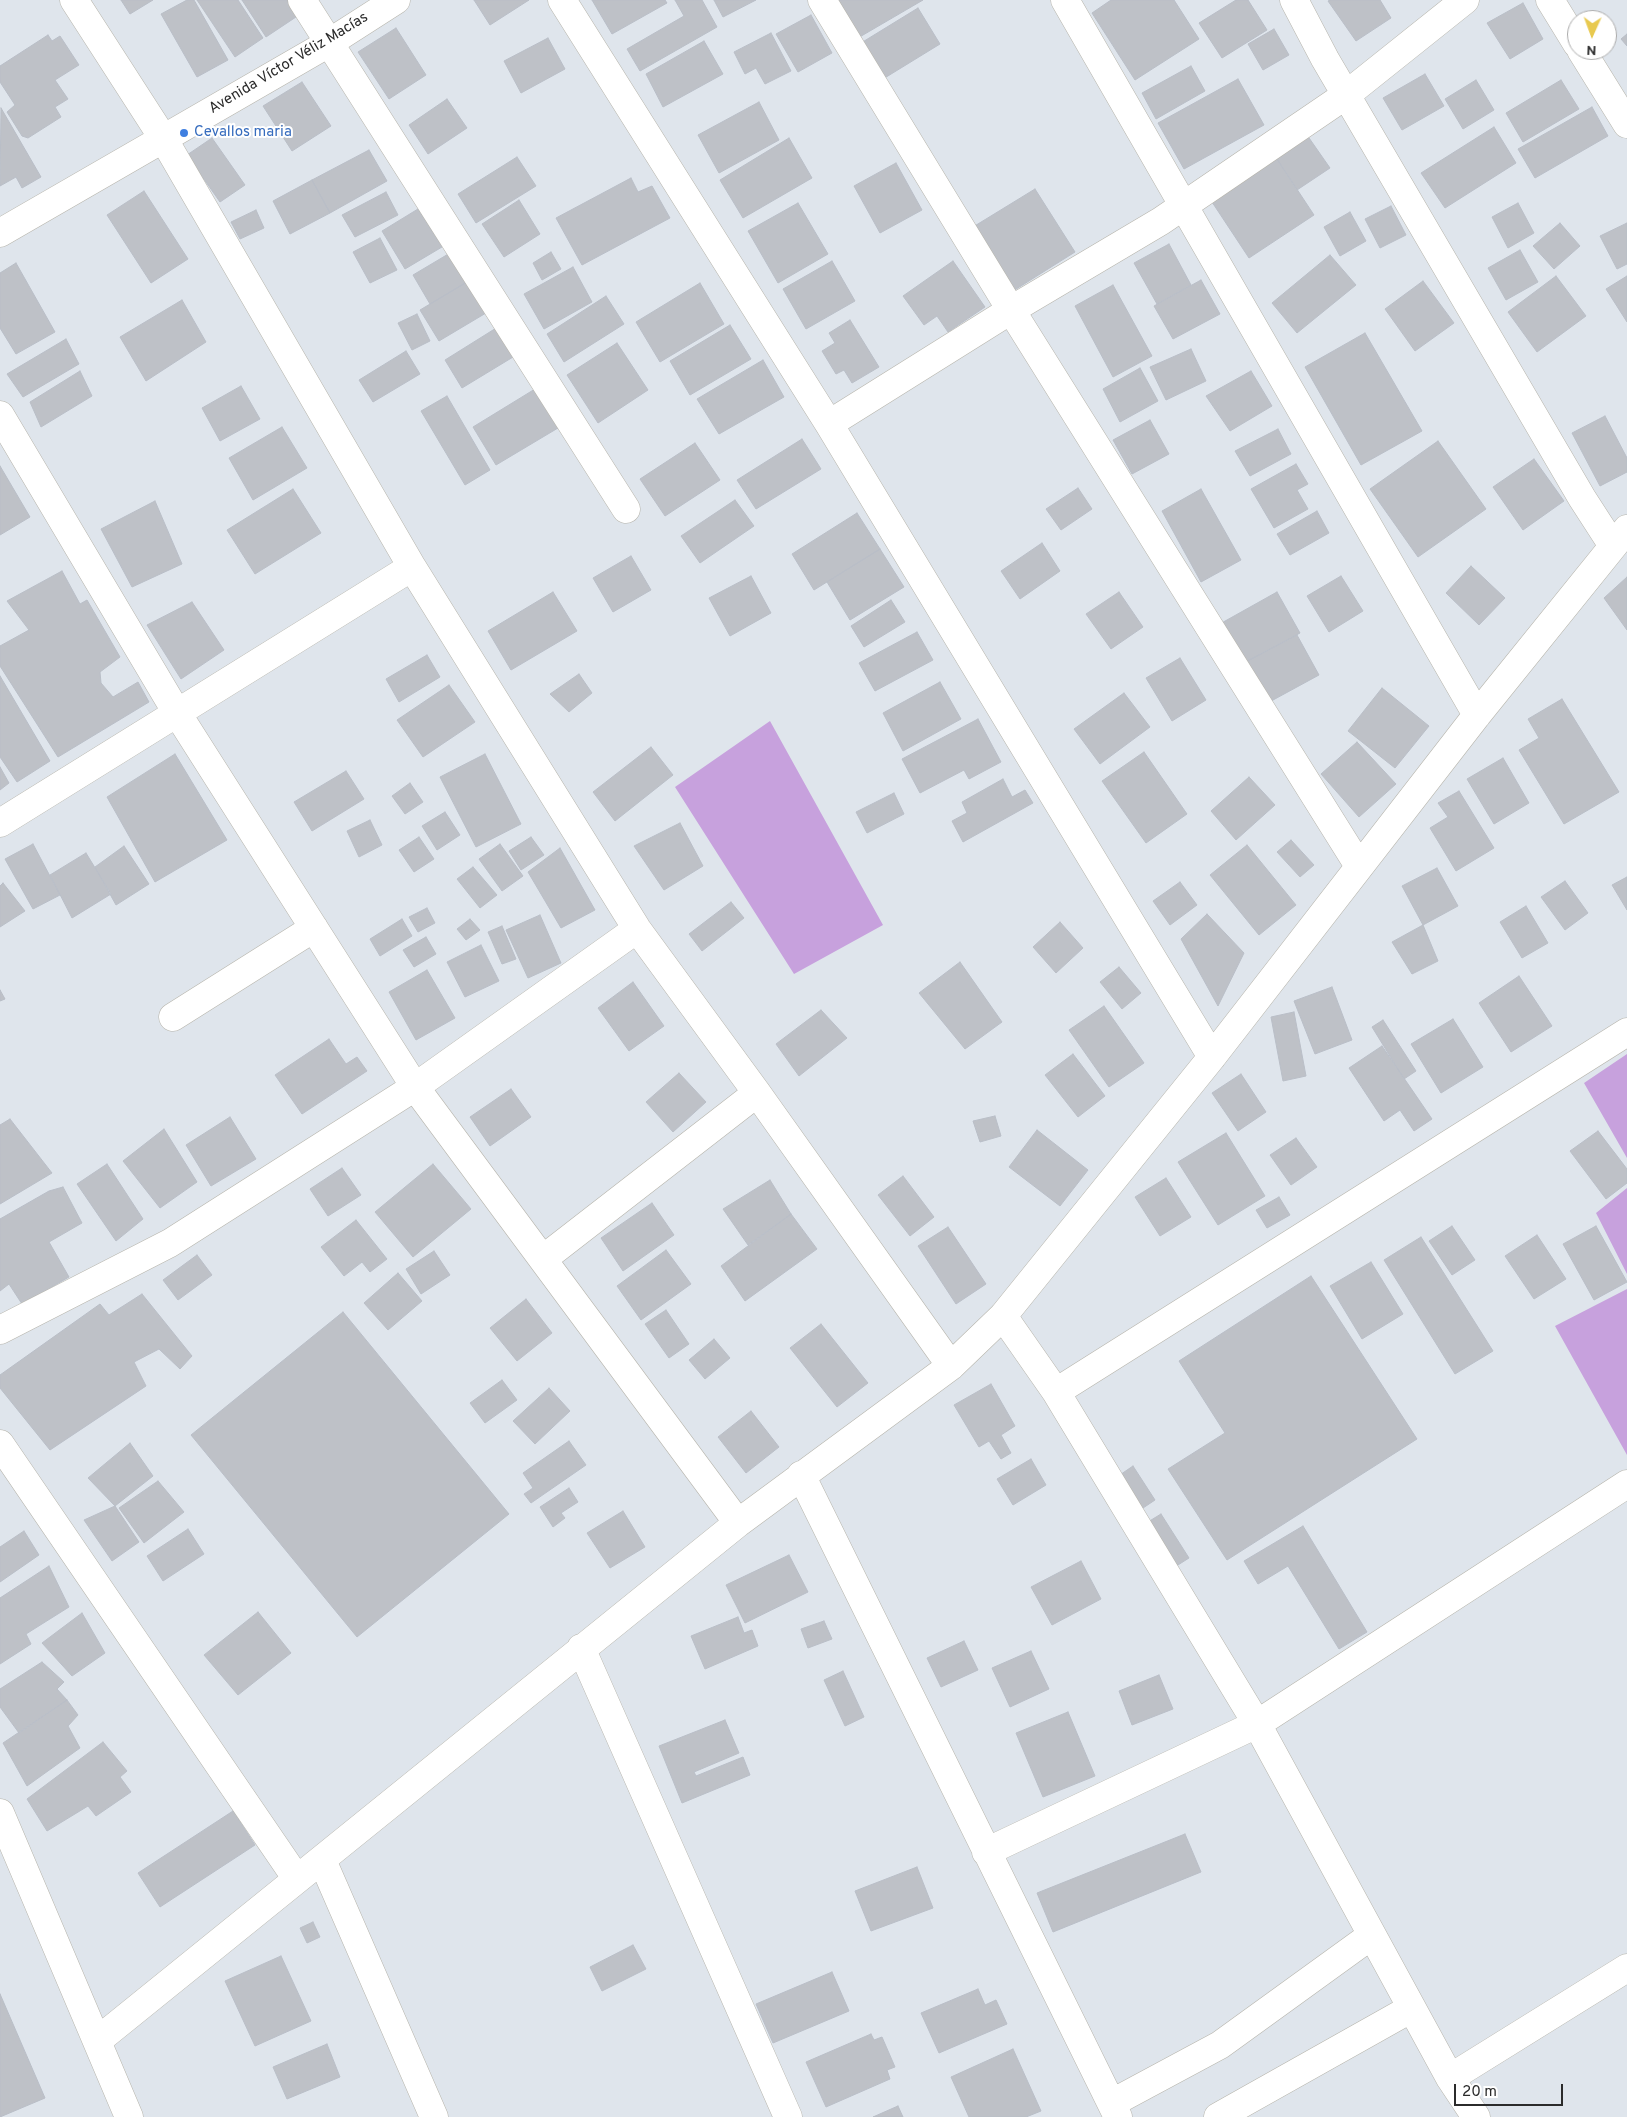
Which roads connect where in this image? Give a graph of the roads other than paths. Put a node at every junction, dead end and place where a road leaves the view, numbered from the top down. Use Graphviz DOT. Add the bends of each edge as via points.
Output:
graph roads {
  1 [pos="74,0"];
  2 [pos="302,0"];
  3 [pos="396,0"];
  4 [pos="562,0"];
  5 [pos="822,0"];
  6 [pos="1064,0"];
  7 [pos="1294,0"];
  8 [pos="1465,0"];
  9 [pos="1550,0"];
  10 [pos="1567,28"];
  11 [pos="329,43"];
  12 [pos="1587,60"];
  13 [pos="1346,94"];
  14 [pos="1627,124"];
  15 [pos="163,138"];
  16 [pos="1183,205"];
  17 [pos="0,233"];
  18 [pos="1011,310"];
  19 [pos="0,415"];
  20 [pos="829,424"];
  21 [pos="626,509"];
  22 [pos="1620,537"];
  23 [pos="412,567"];
  24 [pos="177,713"];
  25 [pos="1477,714"];
  26 [pos="0,823"];
  27 [pos="1359,866"];
  28 [pos="314,928"];
  29 [pos="637,928"];
  30 [pos="173,1018"];
  31 [pos="1627,1032"];
  32 [pos="1212,1057"];
  33 [pos="415,1087"];
  34 [pos="757,1093"];
  35 [pos="543,1259"];
  36 [pos="1003,1316"];
  37 [pos="0,1330"];
  38 [pos="951,1366"];
  39 [pos="1056,1392"];
  40 [pos="0,1444"];
  41 [pos="801,1475"];
  42 [pos="1627,1484"];
  43 [pos="738,1523"];
  44 [pos="581,1648"];
  45 [pos="1257,1724"];
  46 [pos="0,1813"];
  47 [pos="986,1852"];
  48 [pos="322,1860"];
  49 [pos="10,1865"];
  50 [pos="297,1879"];
  51 [pos="1372,1935"];
  52 [pos="1627,1968"];
  53 [pos="1412,2008"];
  54 [pos="97,2042"];
  55 [pos="1450,2078"];
  56 [pos="1114,2110"];
  57 [pos="129,2117"];
  58 [pos="434,2117"];
  59 [pos="788,2117"];
  60 [pos="1218,2117"];
  61 [pos="1476,2117"];
  1 -- 15 [label="street"];
  2 -- 11 [label="street"];
  3 -- 11 [label="street, Avenida Víctor Véliz Macías"];
  4 -- 20 [label="street"];
  5 -- 18 [label="street"];
  6 -- 16 [label="street"];
  7 -- 13 [label="street"];
  8 -- 13 [label="street"];
  9 -- 10 [label="street"];
  11 -- 15 [label="street, Avenida Víctor Véliz Macías"];
  11 -- 21 [label="street"];
  12 -- 14 [label="street"];
  13 -- 16 [label="street"];
  13 -- 22 [label="street" via="1582,498"];
  15 -- 17 [label="street, Avenida Víctor Véliz Macías"];
  15 -- 23 [label="street"];
  16 -- 18 [label="street"];
  16 -- 25 [label="street"];
  18 -- 20 [label="street"];
  18 -- 27 [label="street"];
  19 -- 24 [label="street"];
  20 -- 32 [label="street"];
  22 -- 25 [label="street"];
  23 -- 24 [label="street"];
  23 -- 29 [label="street"];
  24 -- 26 [label="street"];
  24 -- 28 [label="street"];
  25 -- 27 [label="street"];
  27 -- 32 [label="street"];
  28 -- 30 [label="street"];
  28 -- 33 [label="street"];
  29 -- 33 [label="street"];
  29 -- 34 [label="street"];
  31 -- 39 [label="street"];
  32 -- 36 [label="street"];
  33 -- 35 [label="street"];
  33 -- 37 [label="street" via="170,1243"];
  34 -- 35 [label="street"];
  34 -- 38 [label="street"];
  35 -- 43 [label="street"];
  36 -- 38 [label="street"];
  36 -- 39 [label="street"];
  38 -- 41 [label="street"];
  39 -- 45 [label="street"];
  40 -- 50 [label="street"];
  41 -- 43 [label="street"];
  41 -- 47 [label="street"];
  42 -- 45 [label="street"];
  43 -- 44 [label="street"];
  44 -- 48 [label="street"];
  44 -- 59 [label="street"];
  45 -- 47 [label="street"];
  45 -- 51 [label="street"];
  46 -- 49 [label="street"];
  47 -- 56 [label="street"];
  48 -- 50 [label="street"];
  48 -- 58 [label="street"];
  49 -- 54 [label="street"];
  50 -- 54 [label="street"];
  51 -- 53 [label="street"];
  51 -- 56 [label="street" via="1220,2045"];
  52 -- 55 [label="street"];
  53 -- 55 [label="street"];
  53 -- 60 [label="street"];
  54 -- 57 [label="street"];
  55 -- 61 [label="street"];
}
